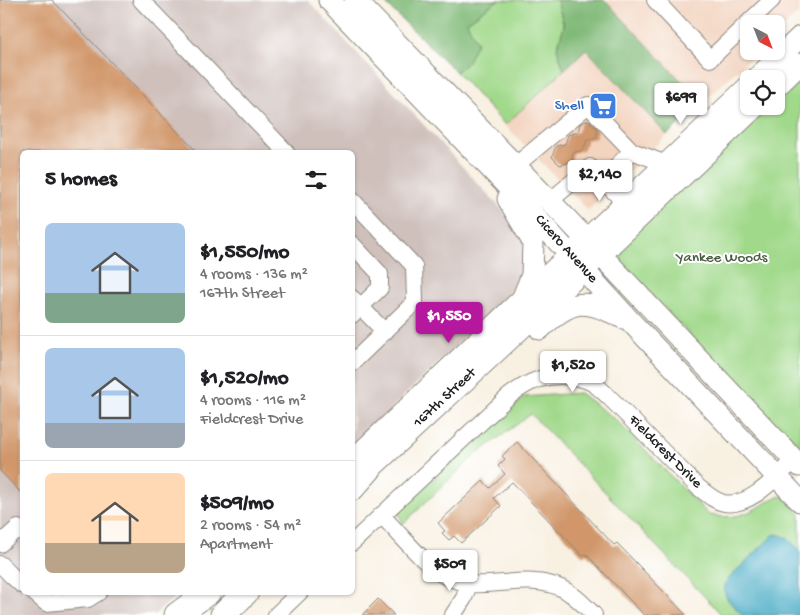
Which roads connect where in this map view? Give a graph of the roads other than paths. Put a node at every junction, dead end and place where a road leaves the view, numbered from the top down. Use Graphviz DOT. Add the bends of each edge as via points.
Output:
graph roads {
  1 [pos="141,0"];
  2 [pos="329,0"];
  3 [pos="355,0"];
  4 [pos="656,0"];
  5 [pos="772,0"];
  6 [pos="800,37"];
  7 [pos="800,64"];
  8 [pos="765,70"];
  9 [pos="785,78"];
  10 [pos="740,94"];
  11 [pos="746,115"];
  12 [pos="284,150"];
  13 [pos="632,151"];
  14 [pos="486,162"];
  15 [pos="666,164"];
  16 [pos="515,166"];
  17 [pos="603,180"];
  18 [pos="550,202"];
  19 [pos="355,203"];
  20 [pos="625,204"];
  21 [pos="355,247"];
  22 [pos="594,247"];
  23 [pos="577,262"];
  24 [pos="522,298"];
  25 [pos="355,307"];
  26 [pos="632,323"];
  27 [pos="385,332"];
  28 [pos="355,360"];
  29 [pos="406,434"];
  30 [pos="797,463"];
  31 [pos="357,476"];
  32 [pos="776,476"];
  33 [pos="800,501"];
  34 [pos="382,515"];
  35 [pos="20,530"];
  36 [pos="355,540"];
  37 [pos="0,544"];
  38 [pos="0,564"];
  39 [pos="20,583"];
  40 [pos="469,584"];
  41 [pos="37,595"];
  42 [pos="94,595"];
  43 [pos="204,595"];
  44 [pos="211,595"];
  45 [pos="236,595"];
  46 [pos="243,595"];
  47 [pos="297,595"];
  48 [pos="177,615"];
  49 [pos="190,615"];
  50 [pos="216,615"];
  51 [pos="223,615"];
  52 [pos="276,615"];
  53 [pos="453,615"];
  54 [pos="594,615"];
  1 -- 12 [label="street"];
  2 -- 14 [label="main road, Cicero Avenue"];
  3 -- 16 [label="main road, Cicero Avenue"];
  4 -- 5 [label="street" via="710,60"];
  6 -- 8 [label="main road"];
  7 -- 9 [label="main road"];
  10 -- 15 [label="main road, 167th Street"];
  11 -- 22 [label="main road, 167th Street"];
  13 -- 15 [label="street"];
  13 -- 16 [label="street" via="588,105"];
  13 -- 17 [label="street"];
  14 -- 23 [label="main road, Cicero Avenue"];
  14 -- 24 [label="main road" via="533,242 532,275"];
  15 -- 20 [label="main road, 167th Street"];
  16 -- 18 [label="main road, Cicero Avenue"];
  17 -- 18 [label="street" via="590,167"];
  17 -- 20 [label="street"];
  18 -- 22 [label="main road, Cicero Avenue"];
  19 -- 27 [label="street" via="414,266 415,302"];
  20 -- 22 [label="main road, 167th Street"];
  21 -- 25 [label="street" via="380,274 380,288"];
  22 -- 23 [label="main road, 167th Street"];
  22 -- 30 [label="main road, Cicero Avenue"];
  23 -- 24 [label="main road, 167th Street"];
  23 -- 26 [label="main road, Cicero Avenue"];
  23 -- 29 [label="main road, 167th Street"];
  24 -- 31 [label="main road, 167th Street"];
  25 -- 27 [label="street"];
  26 -- 29 [label="main road" via="590,304 560,311 492,373 433,420"];
  26 -- 32 [label="main road, Cicero Avenue"];
  27 -- 28 [label="street"];
  29 -- 31 [label="main road, 167th Street"];
  30 -- 32 [label="street, Fieldcrest Drive"];
  32 -- 33 [label="main road, Cicero Avenue"];
  32 -- 34 [label="street, Fieldcrest Drive" via="757,494 742,502 725,503 711,498 594,384 580,378 547,376 508,396"];
  34 -- 36 [label="street, Fieldcrest Drive"];
  34 -- 40 [label="street" via="442,575"];
  35 -- 37 [label="street" via="18,528"];
  38 -- 39 [label="street"];
  40 -- 53 [label="street"];
  40 -- 54 [label="street" via="544,582 563,588"];
  41 -- 42 [label="street" via="46,603 88,599"];
  43 -- 48 [label="highway"];
  44 -- 49 [label="main road"];
  45 -- 50 [label="main road"];
  46 -- 51 [label="highway"];
  47 -- 52 [label="street"];
}
